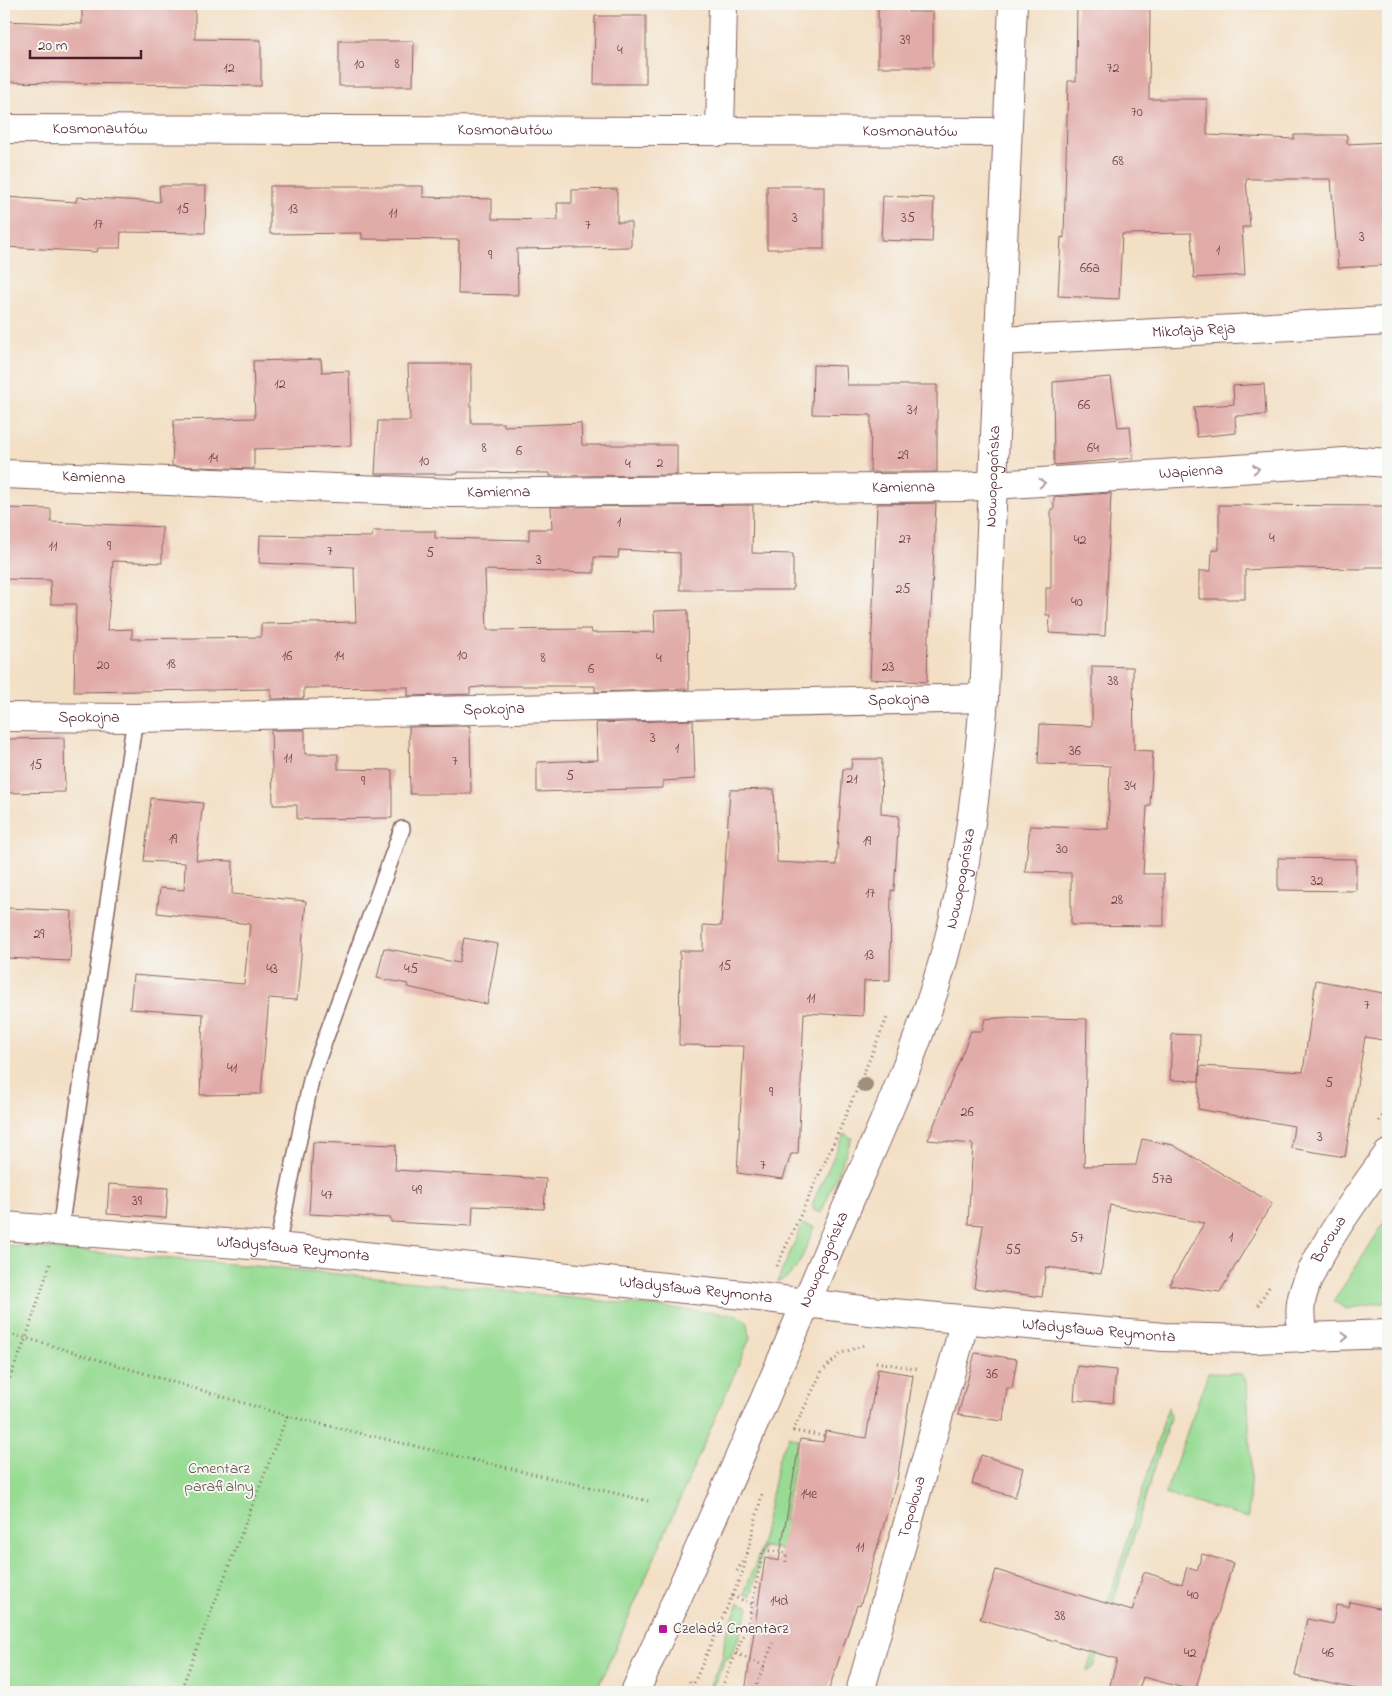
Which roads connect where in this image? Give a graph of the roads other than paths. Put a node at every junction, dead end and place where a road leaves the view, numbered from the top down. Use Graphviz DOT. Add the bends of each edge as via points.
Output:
graph roads {
  1 [pos="723,4"];
  2 [pos="1013,4"];
  3 [pos="4,129"];
  4 [pos="720,132"];
  5 [pos="1007,132"];
  6 [pos="1388,321"];
  7 [pos="999,341"];
  8 [pos="1388,463"];
  9 [pos="4,474"];
  10 [pos="993,486"];
  11 [pos="984,698"];
  12 [pos="4,717"];
  13 [pos="135,718"];
  14 [pos="402,829"];
  15 [pos="1388,1154"];
  16 [pos="4,1226"];
  17 [pos="60,1230"];
  18 [pos="277,1247"];
  19 [pos="805,1304"];
  20 [pos="964,1320"];
  21 [pos="1388,1334"];
  22 [pos="1302,1338"];
  23 [pos="635,1692"];
  24 [pos="860,1692"];
  1 -- 4 [label="street"];
  2 -- 5 [label="street, Nowopogońska"];
  3 -- 4 [label="street, Kosmonautów"];
  4 -- 5 [label="street, Kosmonautów"];
  5 -- 7 [label="street, Nowopogońska"];
  6 -- 7 [label="street, Mikołaja Reja"];
  7 -- 10 [label="street, Nowopogońska"];
  10 -- 8 [label="street, Wapienna, one-way" via="1360,461"];
  9 -- 10 [label="street, Kamienna" via="452,493"];
  10 -- 11 [label="street, Nowopogońska"];
  11 -- 13 [label="street, Spokojna"];
  11 -- 19 [label="street, Nowopogońska" via="963,879 942,962 910,1057"];
  12 -- 13 [label="street, Spokojna"];
  13 -- 17 [label="lane"];
  14 -- 18 [label="lane" via="312,1075"];
  15 -- 22 [label="street, Borowa" via="1310,1273 1301,1303"];
  16 -- 17 [label="street, Władysława Reymonta"];
  17 -- 18 [label="street, Władysława Reymonta"];
  18 -- 19 [label="street, Władysława Reymonta"];
  19 -- 20 [label="street, Władysława Reymonta"];
  19 -- 23 [label="street, Nowopogońska"];
  20 -- 22 [label="street, Władysława Reymonta" via="1163,1337"];
  20 -- 24 [label="street, Topolowa"];
  22 -- 21 [label="street, Władysława Reymonta, one-way"];
}
